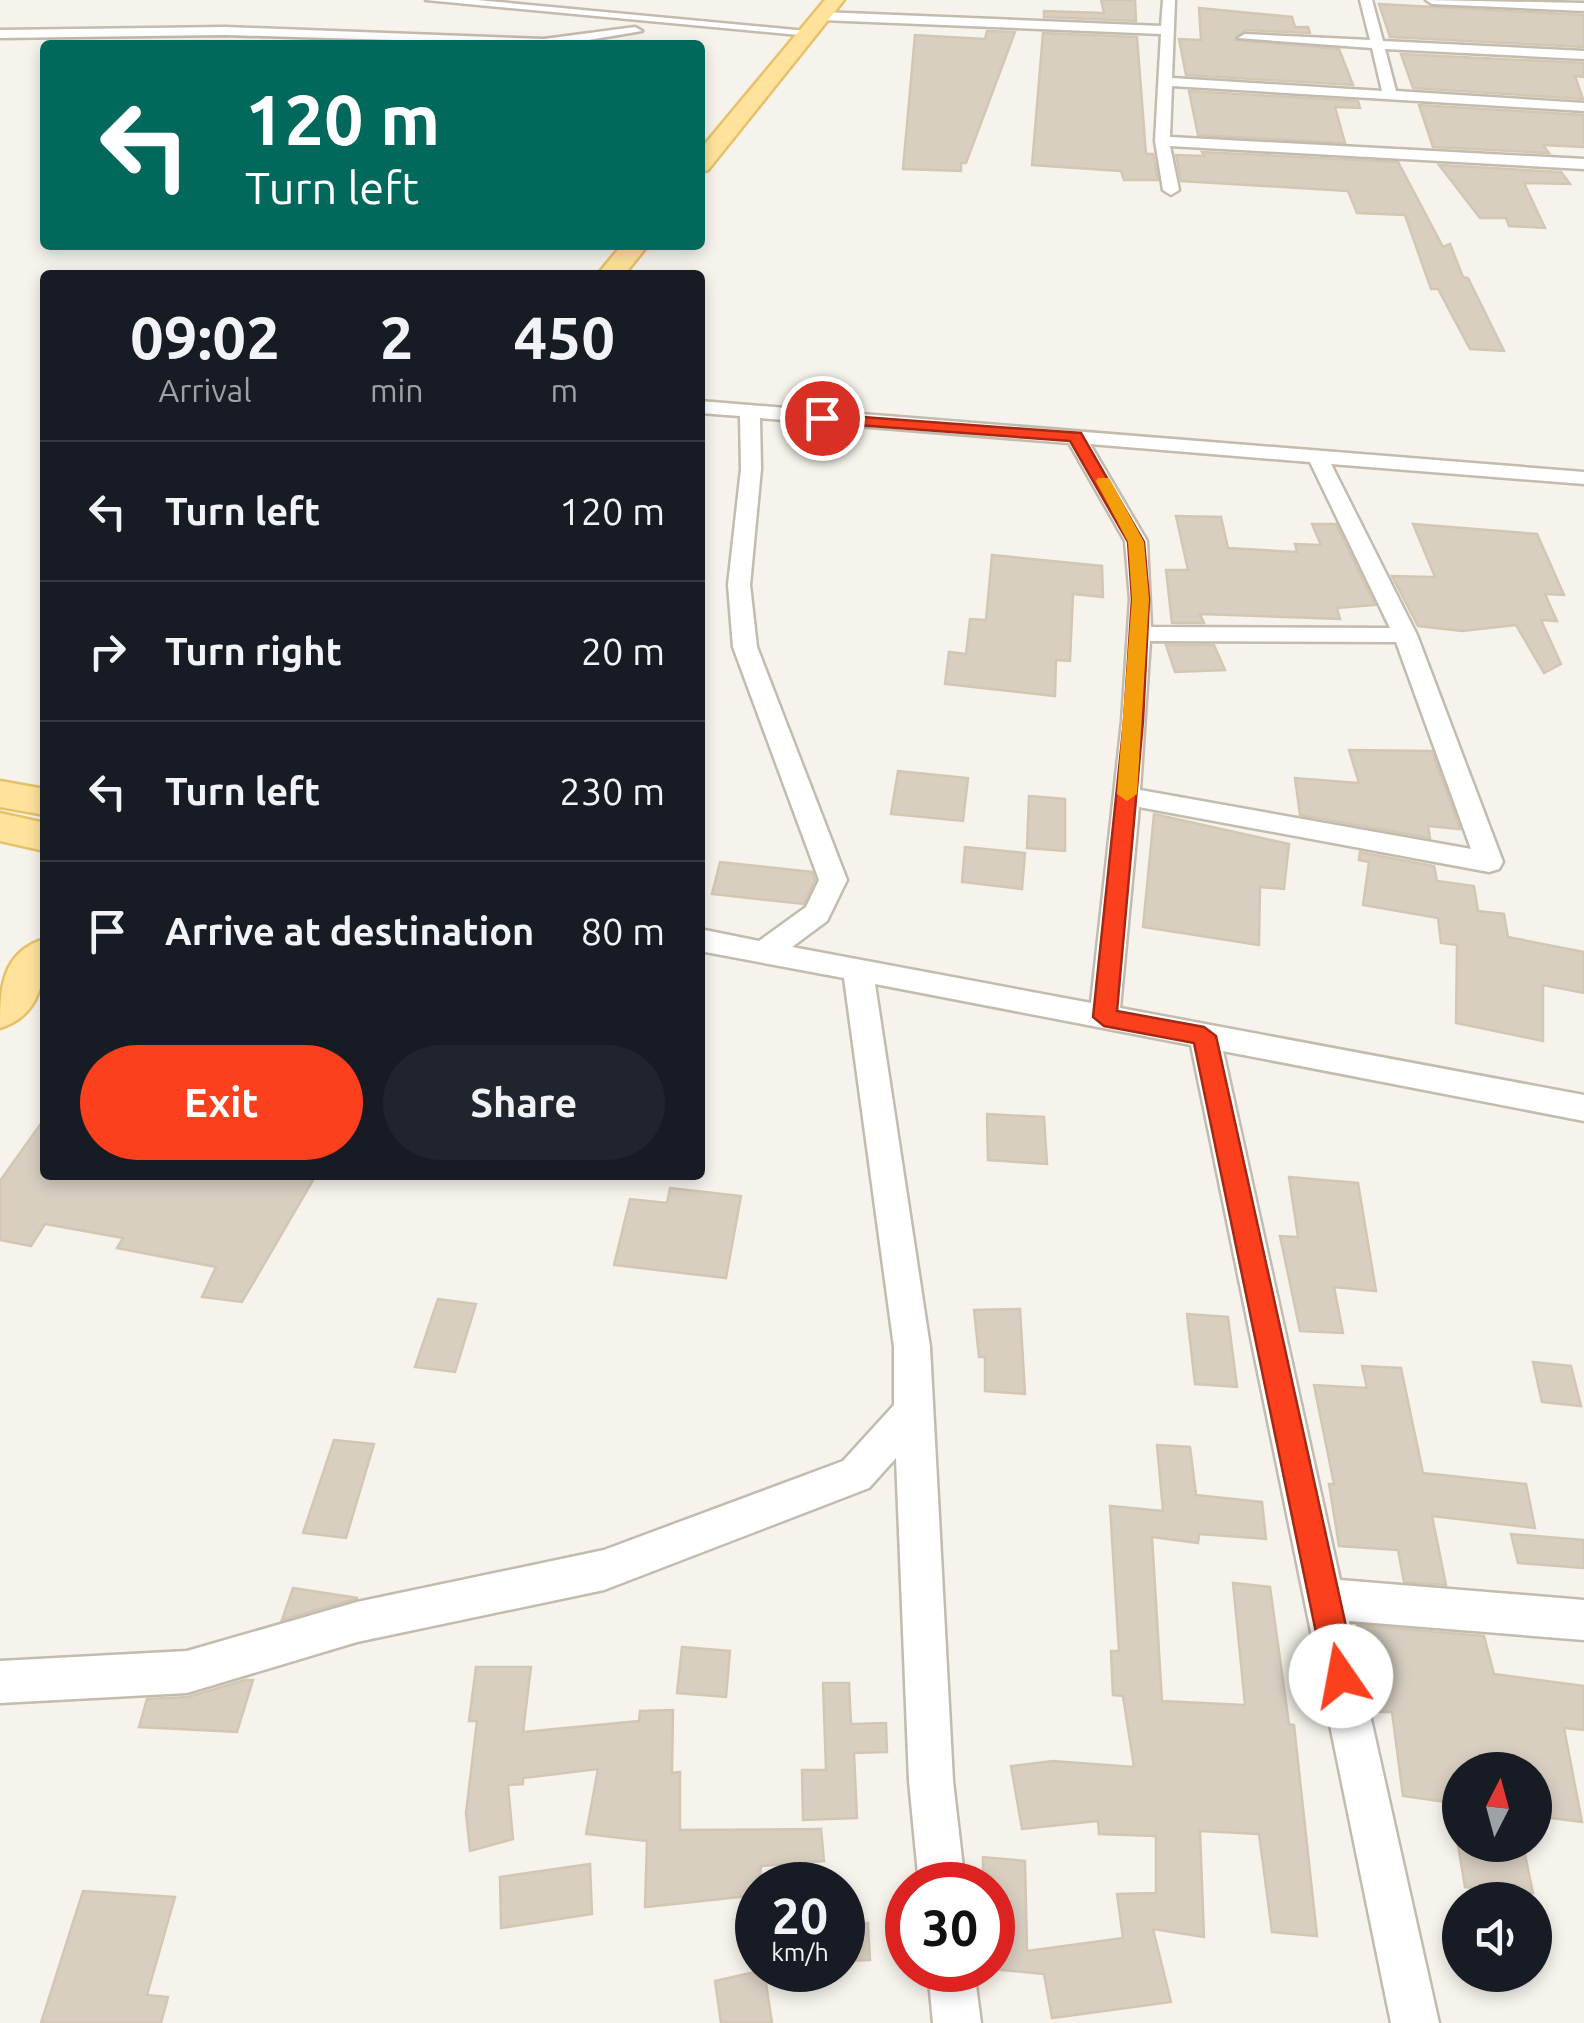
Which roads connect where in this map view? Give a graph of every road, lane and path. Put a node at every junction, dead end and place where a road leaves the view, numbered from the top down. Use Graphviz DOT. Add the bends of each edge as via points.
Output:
graph roads {
  1 [pos="432,0"];
  2 [pos="656,0"];
  3 [pos="1170,0"];
  4 [pos="1366,0"];
  5 [pos="1432,0"];
  6 [pos="1584,7"];
  7 [pos="822,16"];
  8 [pos="638,24"];
  9 [pos="1169,30"];
  10 [pos="0,34"];
  11 [pos="1245,38"];
  12 [pos="464,40"];
  13 [pos="559,40"];
  14 [pos="1375,44"];
  15 [pos="1584,55"];
  16 [pos="1167,82"];
  17 [pos="1390,95"];
  18 [pos="1584,107"];
  19 [pos="1162,141"];
  20 [pos="705,159"];
  21 [pos="1584,164"];
  22 [pos="1171,190"];
  23 [pos="630,250"];
  24 [pos="614,270"];
  25 [pos="705,408"];
  26 [pos="750,413"];
  27 [pos="1076,436"];
  28 [pos="1316,454"];
  29 [pos="1584,478"];
  30 [pos="1138,634"];
  31 [pos="1406,636"];
  32 [pos="0,794"];
  33 [pos="1126,796"];
  34 [pos="40,801"];
  35 [pos="0,827"];
  36 [pos="40,836"];
  37 [pos="705,941"];
  38 [pos="764,952"];
  39 [pos="40,961"];
  40 [pos="858,970"];
  41 [pos="0,1011"];
  42 [pos="1104,1017"];
  43 [pos="1204,1036"];
  44 [pos="1584,1108"];
  45 [pos="912,1411"];
  46 [pos="1324,1598"];
  47 [pos="1584,1620"];
  48 [pos="0,1682"];
  49 [pos="940,1862"];
  50 [pos="954,1992"];
  51 [pos="957,2023"];
  52 [pos="1415,2023"];
  1 -- 8 [label="street"];
  2 -- 8 [label="street"];
  3 -- 9 [label="street"];
  4 -- 14 [label="street"];
  5 -- 6 [label="street"];
  7 -- 8 [label="street"];
  7 -- 9 [label="street" via="1093,20"];
  7 -- 20 [label="main road"];
  8 -- 13 [label="street"];
  9 -- 16 [label="street"];
  10 -- 12 [label="street" via="224,31"];
  11 -- 14 [label="street"];
  14 -- 15 [label="street"];
  14 -- 17 [label="street"];
  16 -- 17 [label="street"];
  16 -- 19 [label="street"];
  17 -- 18 [label="street"];
  19 -- 21 [label="street"];
  19 -- 22 [label="street"];
  23 -- 24 [label="main road"];
  25 -- 26 [label="street"];
  26 -- 27 [label="street"];
  26 -- 38 [label="street" via="739,585 745,646 833,880 817,914"];
  27 -- 28 [label="street"];
  27 -- 30 [label="street" via="1136,542"];
  28 -- 29 [label="street"];
  28 -- 31 [label="street"];
  30 -- 31 [label="street"];
  30 -- 33 [label="street"];
  31 -- 33 [label="street" via="1490,862"];
  32 -- 34 [label="main road"];
  33 -- 42 [label="street"];
  35 -- 36 [label="main road"];
  37 -- 38 [label="street"];
  38 -- 40 [label="street"];
  39 -- 41 [label="main road"];
  40 -- 42 [label="street"];
  40 -- 45 [label="street" via="912,1348"];
  42 -- 43 [label="street"];
  43 -- 44 [label="street"];
  43 -- 46 [label="street"];
  45 -- 48 [label="street" via="856,1475 604,1570 357,1622 187,1672"];
  45 -- 49 [label="street"];
  46 -- 47 [label="street"];
  46 -- 52 [label="street"];
  50 -- 51 [label="street"];
}
